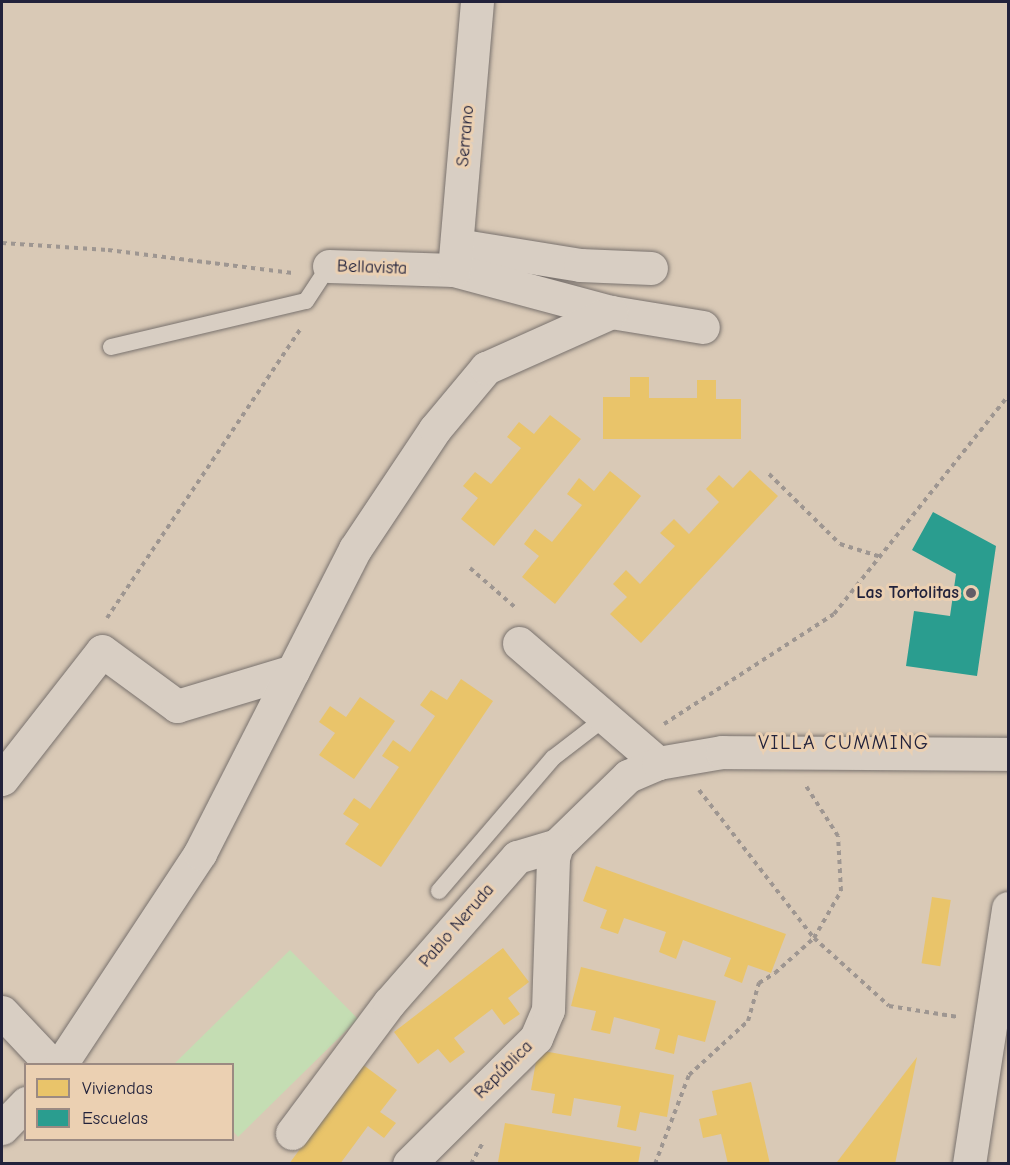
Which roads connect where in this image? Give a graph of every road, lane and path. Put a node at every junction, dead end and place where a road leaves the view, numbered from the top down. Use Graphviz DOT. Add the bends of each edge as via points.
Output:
graph roads {
  1 [pos="477,2"];
  2 [pos="2,243"];
  3 [pos="455,258"];
  4 [pos="330,266"];
  5 [pos="651,268"];
  6 [pos="306,301"];
  7 [pos="611,312"];
  8 [pos="703,327"];
  9 [pos="111,347"];
  10 [pos="1008,396"];
  11 [pos="769,474"];
  12 [pos="881,557"];
  13 [pos="470,568"];
  14 [pos="519,643"];
  15 [pos="102,651"];
  16 [pos="293,671"];
  17 [pos="605,718"];
  18 [pos="646,753"];
  19 [pos="784,753"];
  20 [pos="1008,754"];
  21 [pos="2,779"];
  22 [pos="557,845"];
  23 [pos="438,891"];
  24 [pos="1008,908"];
  25 [pos="814,938"];
  26 [pos="2,1012"];
  27 [pos="991,1022"];
  28 [pos="49,1063"];
  29 [pos="63,1063"];
  30 [pos="24,1105"];
  31 [pos="2,1128"];
  32 [pos="292,1134"];
  33 [pos="656,1163"];
  34 [pos="410,1164"];
  35 [pos="969,1164"];
  1 -- 3 [label="street, Serrano"];
  2 -- 4 [label="path, Bellavista" via="108,250 300,274"];
  3 -- 4 [label="street, Bellavista"];
  3 -- 5 [label="street"];
  3 -- 7 [label="street, Bellavista"];
  4 -- 6 [label="lane"];
  6 -- 9 [label="lane"];
  6 -- 15 [label="path" via="303,326 107,615"];
  7 -- 8 [label="street, Bellavista"];
  7 -- 16 [label="street" via="486,368 435,429 355,549"];
  10 -- 12 [label="path"];
  11 -- 12 [label="path" via="840,544"];
  12 -- 18 [label="path" via="834,614"];
  13 -- 14 [label="path" via="518,609"];
  14 -- 17 [label="street"];
  15 -- 16 [label="street" via="177,706"];
  15 -- 21 [label="street"];
  16 -- 29 [label="street" via="200,853"];
  17 -- 18 [label="street"];
  17 -- 23 [label="lane" via="553,758"];
  18 -- 19 [label="street, Pablo Neruda"];
  18 -- 22 [label="street, Pablo Neruda" via="628,776"];
  18 -- 25 [label="path" via="697,787"];
  19 -- 20 [label="street, Pablo Neruda"];
  19 -- 25 [label="path" via="838,836 841,891"];
  22 -- 32 [label="street, Pablo Neruda" via="518,857 389,1003"];
  22 -- 34 [label="street, República" via="553,858 548,1010 536,1038"];
  24 -- 27 [label="street"];
  25 -- 27 [label="path" via="889,1006"];
  25 -- 33 [label="path" via="759,983 748,1021 689,1075"];
  26 -- 28 [label="street"];
  27 -- 35 [label="street"];
  30 -- 31 [label="street"];
}
